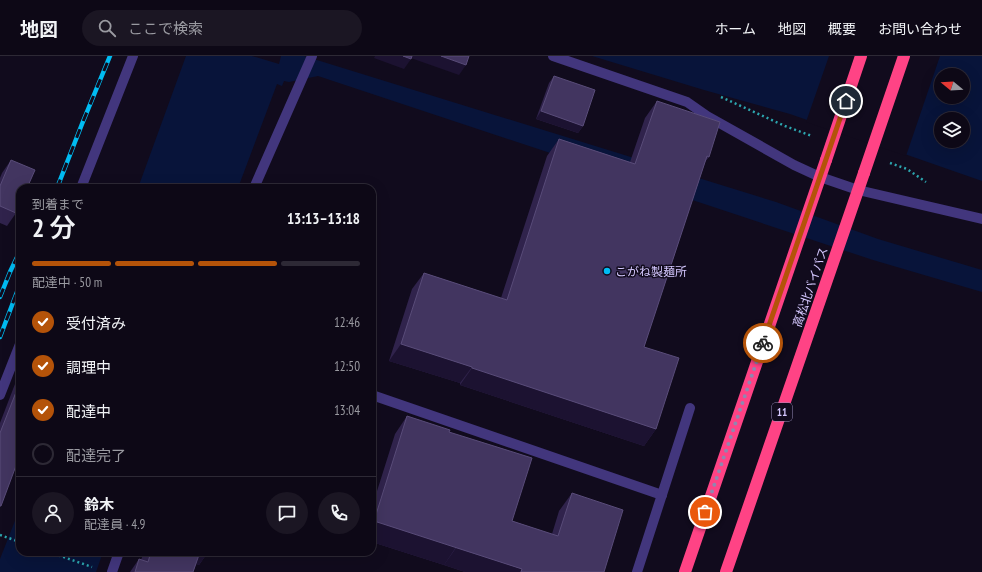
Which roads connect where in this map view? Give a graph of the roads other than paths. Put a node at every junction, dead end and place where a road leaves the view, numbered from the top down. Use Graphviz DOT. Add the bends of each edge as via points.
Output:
graph roads {
  1 [pos="133,56"];
  2 [pos="312,56"];
  3 [pos="553,56"];
  4 [pos="861,56"];
  5 [pos="904,56"];
  6 [pos="820,177"];
  7 [pos="83,184"];
  8 [pos="256,184"];
  9 [pos="858,190"];
  10 [pos="982,219"];
  11 [pos="16,354"];
  12 [pos="0,395"];
  13 [pos="376,396"];
  14 [pos="690,408"];
  15 [pos="662,494"];
  16 [pos="118,556"];
  17 [pos="112,572"];
  18 [pos="637,572"];
  19 [pos="685,572"];
  20 [pos="726,572"];
  1 -- 7 [label="street"];
  2 -- 8 [label="street"];
  3 -- 6 [label="street" via="687,102 707,116"];
  4 -- 6 [label="highway, bridge"];
  5 -- 9 [label="highway, 高松北バイパス / 11, bridge"];
  6 -- 9 [label="street"];
  6 -- 19 [label="highway"];
  9 -- 10 [label="street"];
  9 -- 20 [label="highway, 高松北バイパス / 11"];
  11 -- 12 [label="street"];
  13 -- 15 [label="street"];
  14 -- 15 [label="street"];
  15 -- 18 [label="street"];
  16 -- 17 [label="street"];
}
